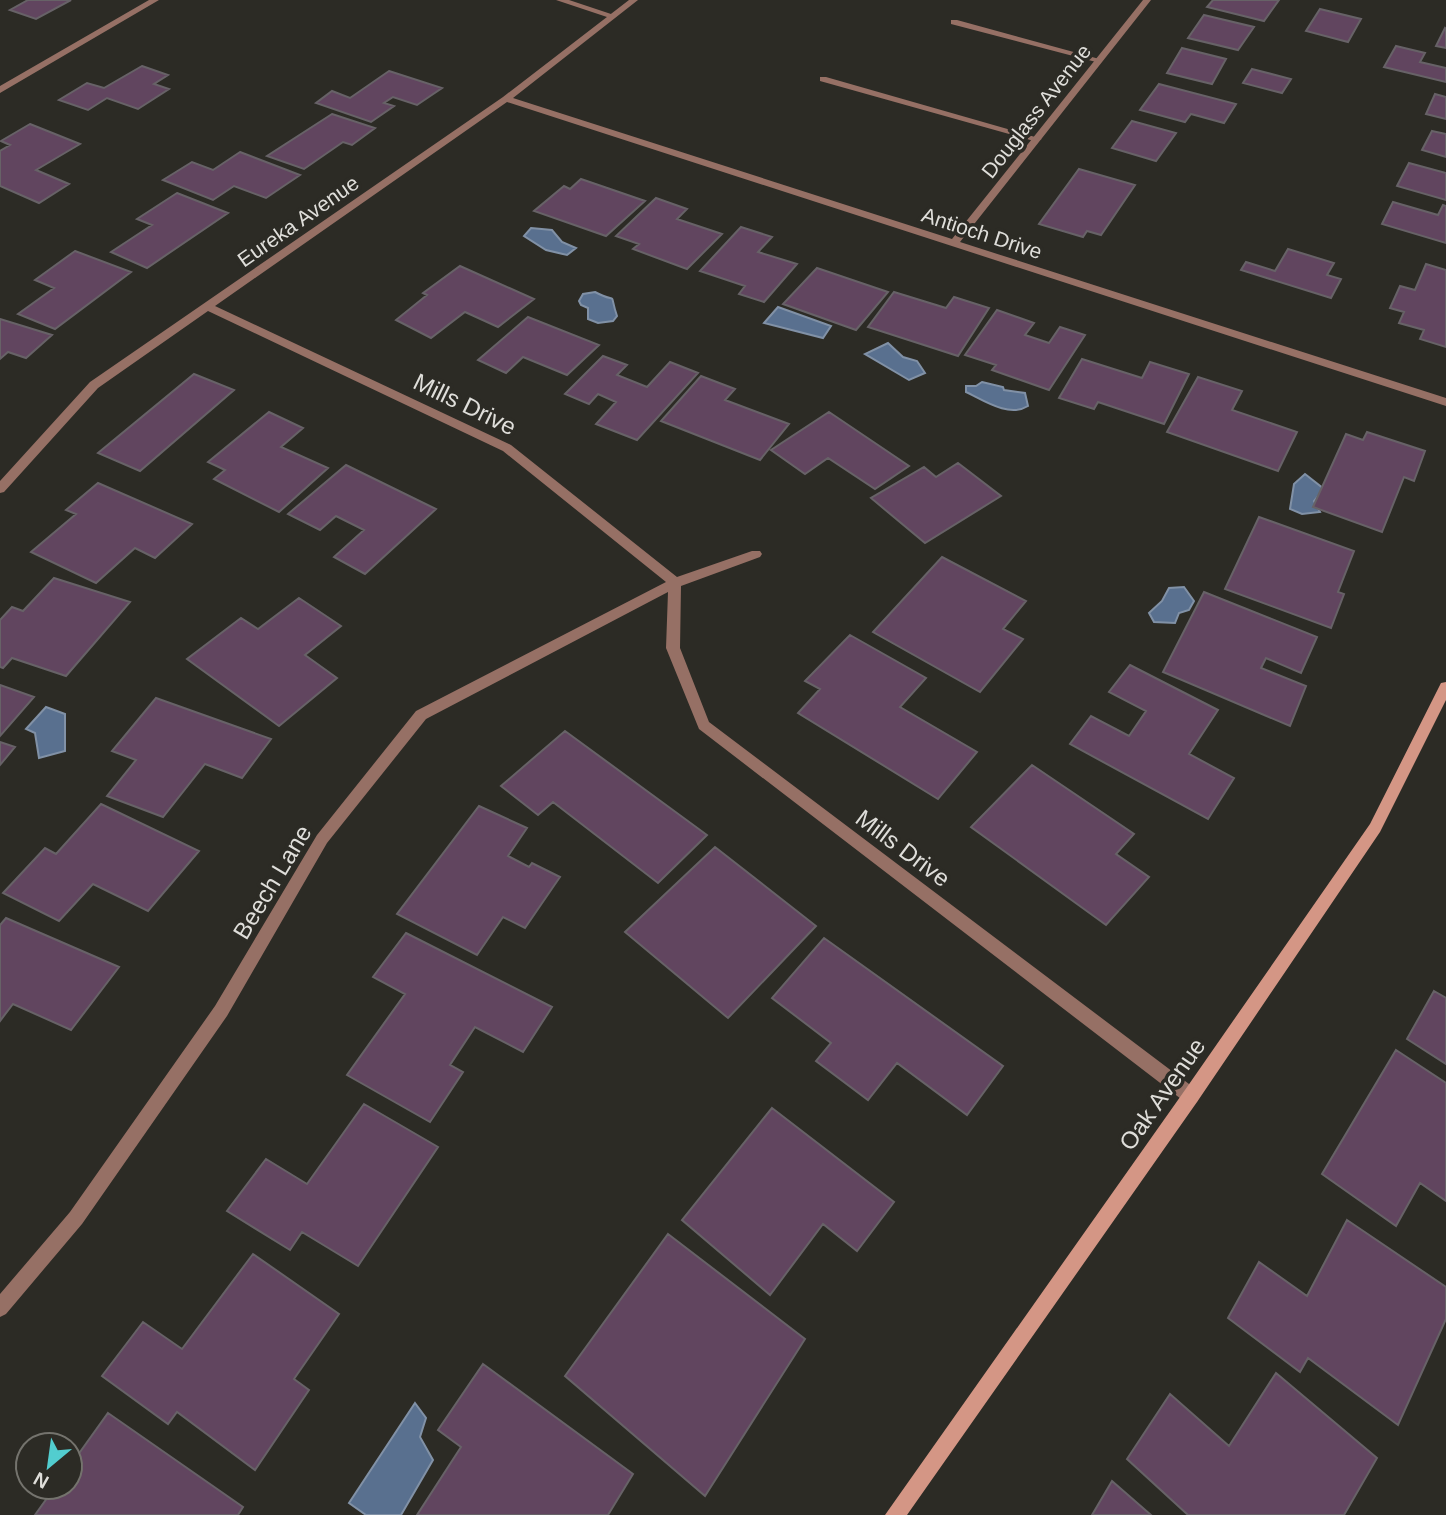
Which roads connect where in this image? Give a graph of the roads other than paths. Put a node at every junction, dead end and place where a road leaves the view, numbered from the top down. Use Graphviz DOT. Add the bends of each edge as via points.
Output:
graph roads {
  1 [pos="155,0"];
  2 [pos="560,0"];
  3 [pos="634,0"];
  4 [pos="1147,0"];
  5 [pos="613,16"];
  6 [pos="954,22"];
  7 [pos="1099,61"];
  8 [pos="823,79"];
  9 [pos="0,90"];
  10 [pos="506,99"];
  11 [pos="1037,139"];
  12 [pos="953,244"];
  13 [pos="208,307"];
  14 [pos="1446,402"];
  15 [pos="0,489"];
  16 [pos="756,554"];
  17 [pos="675,583"];
  18 [pos="1446,687"];
  19 [pos="1191,1096"];
  20 [pos="0,1308"];
  21 [pos="895,1515"];
  1 -- 9 [label="street"];
  2 -- 5 [label="street"];
  3 -- 5 [label="street, Eureka Avenue"];
  4 -- 7 [label="street, Douglass Avenue"];
  5 -- 10 [label="street, Eureka Avenue"];
  6 -- 7 [label="street"];
  7 -- 11 [label="street, Douglass Avenue"];
  8 -- 11 [label="street"];
  10 -- 12 [label="street, Antioch Drive"];
  10 -- 13 [label="street, Eureka Avenue"];
  11 -- 12 [label="street, Douglass Avenue"];
  12 -- 14 [label="street, Antioch Drive"];
  13 -- 15 [label="street, Eureka Avenue" via="94,385"];
  13 -- 17 [label="street, Mills Drive" via="508,448"];
  16 -- 17 [label="street"];
  17 -- 19 [label="street, Mills Drive" via="673,648 704,725"];
  17 -- 20 [label="street, Beech Lane" via="421,715 322,839 221,1011 83,1207"];
  18 -- 19 [label="street, Oak Avenue" via="1375,828"];
  19 -- 21 [label="street, Oak Avenue"];
}
